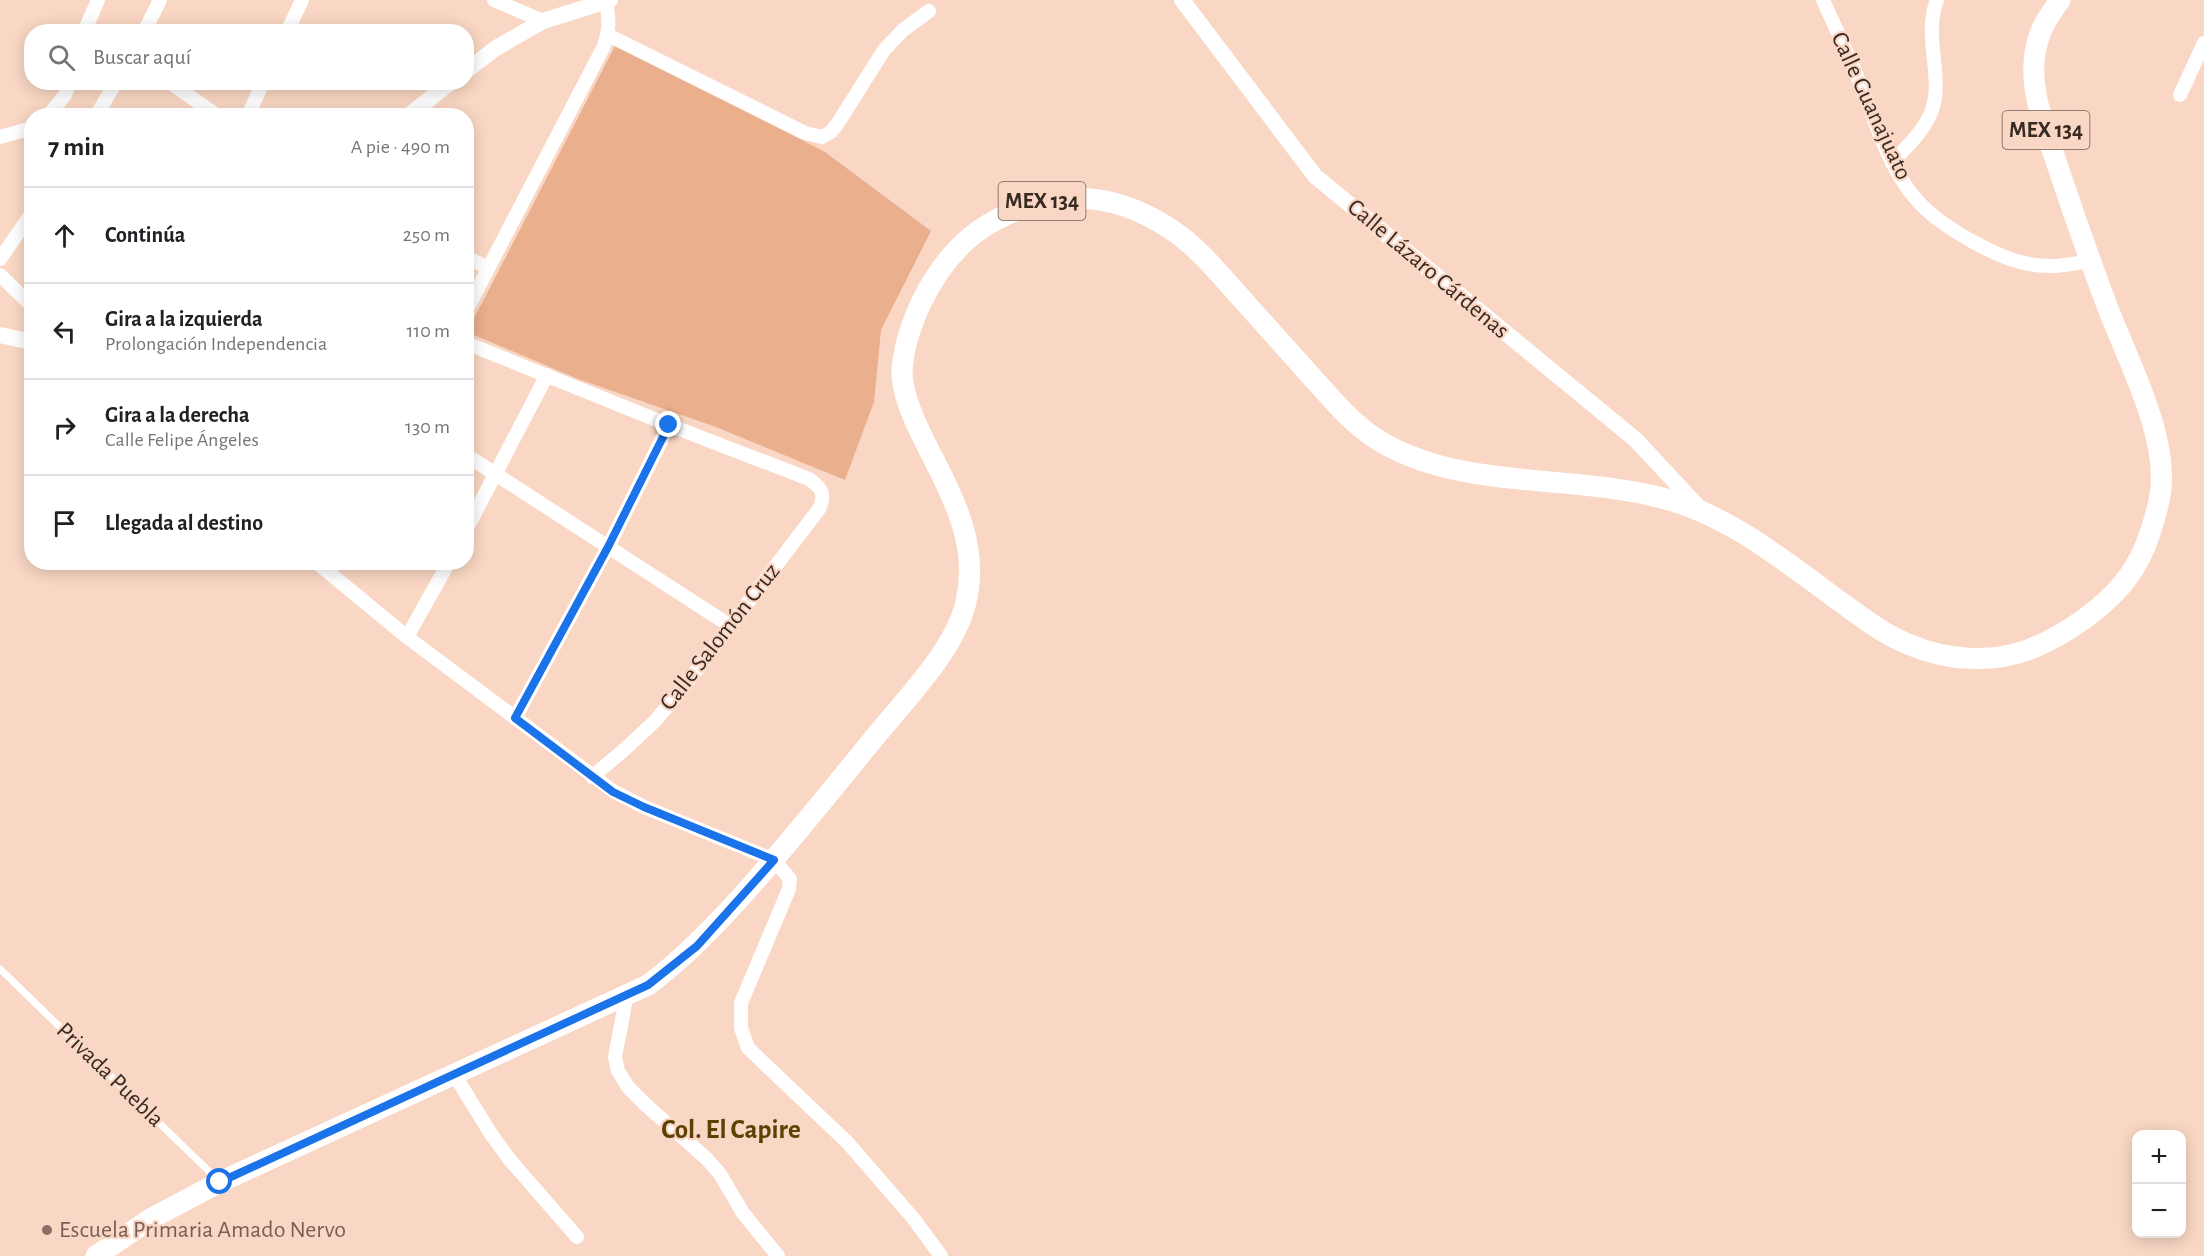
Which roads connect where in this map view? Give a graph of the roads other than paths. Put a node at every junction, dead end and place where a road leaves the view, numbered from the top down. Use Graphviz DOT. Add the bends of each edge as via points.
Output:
graph roads {
  1 [pos="98,0"];
  2 [pos="160,0"];
  3 [pos="302,0"];
  4 [pos="494,0"];
  5 [pos="607,0"];
  6 [pos="1182,0"];
  7 [pos="1823,0"];
  8 [pos="1937,0"];
  9 [pos="2060,0"];
  10 [pos="929,11"];
  11 [pos="543,21"];
  12 [pos="89,24"];
  13 [pos="148,24"];
  14 [pos="291,24"];
  15 [pos="608,35"];
  16 [pos="2202,53"];
  17 [pos="474,65"];
  18 [pos="66,90"];
  19 [pos="111,90"];
  20 [pos="181,90"];
  21 [pos="259,90"];
  22 [pos="441,90"];
  23 [pos="2180,95"];
  24 [pos="54,108"];
  25 [pos="101,108"];
  26 [pos="206,108"];
  27 [pos="252,108"];
  28 [pos="418,108"];
  29 [pos="24,130"];
  30 [pos="0,137"];
  31 [pos="1892,163"];
  32 [pos="24,224"];
  33 [pos="0,259"];
  34 [pos="474,261"];
  35 [pos="2090,261"];
  36 [pos="488,268"];
  37 [pos="0,275"];
  38 [pos="474,295"];
  39 [pos="24,298"];
  40 [pos="0,336"];
  41 [pos="24,340"];
  42 [pos="474,346"];
  43 [pos="547,375"];
  44 [pos="669,425"];
  45 [pos="474,460"];
  46 [pos="497,475"];
  47 [pos="1702,511"];
  48 [pos="474,516"];
  49 [pos="608,547"];
  50 [pos="329,570"];
  51 [pos="444,570"];
  52 [pos="729,625"];
  53 [pos="407,637"];
  54 [pos="515,718"];
  55 [pos="592,777"];
  56 [pos="774,860"];
  57 [pos="0,969"];
  58 [pos="627,994"];
  59 [pos="454,1074"];
  60 [pos="220,1182"];
  61 [pos="577,1237"];
  62 [pos="96,1256"];
  63 [pos="778,1256"];
  64 [pos="941,1256"];
  1 -- 12 [label="street"];
  2 -- 13 [label="street"];
  3 -- 14 [label="street"];
  4 -- 11 [label="street"];
  5 -- 11 [label="street"];
  5 -- 15 [label="street"];
  6 -- 47 [label="street, Calle Lázaro Cárdenas" via="1315,176 1635,440"];
  7 -- 31 [label="street, Calle Guanajuato"];
  8 -- 31 [label="street" via="1931,27 1935,96 1931,114"];
  9 -- 35 [label="main road, MEX 134" via="2036,42 2033,74 2038,107"];
  10 -- 15 [label="street" via="884,50 838,123 822,137 805,133"];
  11 -- 17 [label="street"];
  15 -- 36 [label="street"];
  16 -- 23 [label="street"];
  18 -- 24 [label="street"];
  19 -- 25 [label="street"];
  20 -- 26 [label="street"];
  21 -- 27 [label="street"];
  22 -- 28 [label="street"];
  29 -- 30 [label="street"];
  31 -- 35 [label="street, Calle Guanajuato" via="1917,200 1952,230 1992,251 2033,265 2057,267"];
  32 -- 33 [label="street"];
  34 -- 36 [label="street"];
  35 -- 47 [label="main road, MEX 134" via="2151,418 2161,467 2161,493 2148,541 2127,580 2080,622 2014,656 1947,657 1906,644 1871,624 1780,558"];
  36 -- 38 [label="street"];
  37 -- 39 [label="street"];
  40 -- 41 [label="street"];
  42 -- 43 [label="street"];
  43 -- 44 [label="street"];
  43 -- 46 [label="street"];
  44 -- 49 [label="street"];
  44 -- 52 [label="street, Calle Salomón Cruz" via="809,479 823,491 819,509"];
  45 -- 46 [label="street"];
  46 -- 48 [label="street"];
  46 -- 49 [label="street"];
  47 -- 56 [label="main road, MEX 134" via="1666,498 1599,485 1461,472 1415,459 1375,439 1342,411 1216,270 1176,232 1130,206 1080,197 1034,202 962,242 932,281 909,329 902,376 914,419 965,524 971,571 965,609 942,654"];
  49 -- 52 [label="street"];
  49 -- 54 [label="street"];
  50 -- 53 [label="street"];
  51 -- 53 [label="street"];
  52 -- 55 [label="street, Calle Salomón Cruz" via="654,721"];
  53 -- 54 [label="street"];
  54 -- 55 [label="street"];
  55 -- 56 [label="street" via="644,807"];
  56 -- 58 [label="main road, MEX 134" via="697,946 648,985"];
  56 -- 64 [label="street" via="791,884 741,1002 741,1028 748,1048 847,1142"];
  57 -- 60 [label="lane, Privada Puebla"];
  58 -- 59 [label="main road, MEX 134"];
  58 -- 63 [label="street" via="615,1057 618,1071 628,1087 720,1174 743,1213"];
  59 -- 60 [label="main road, MEX 134"];
  59 -- 61 [label="street" via="510,1160"];
  60 -- 62 [label="main road, MEX 134" via="152,1218"];
}
